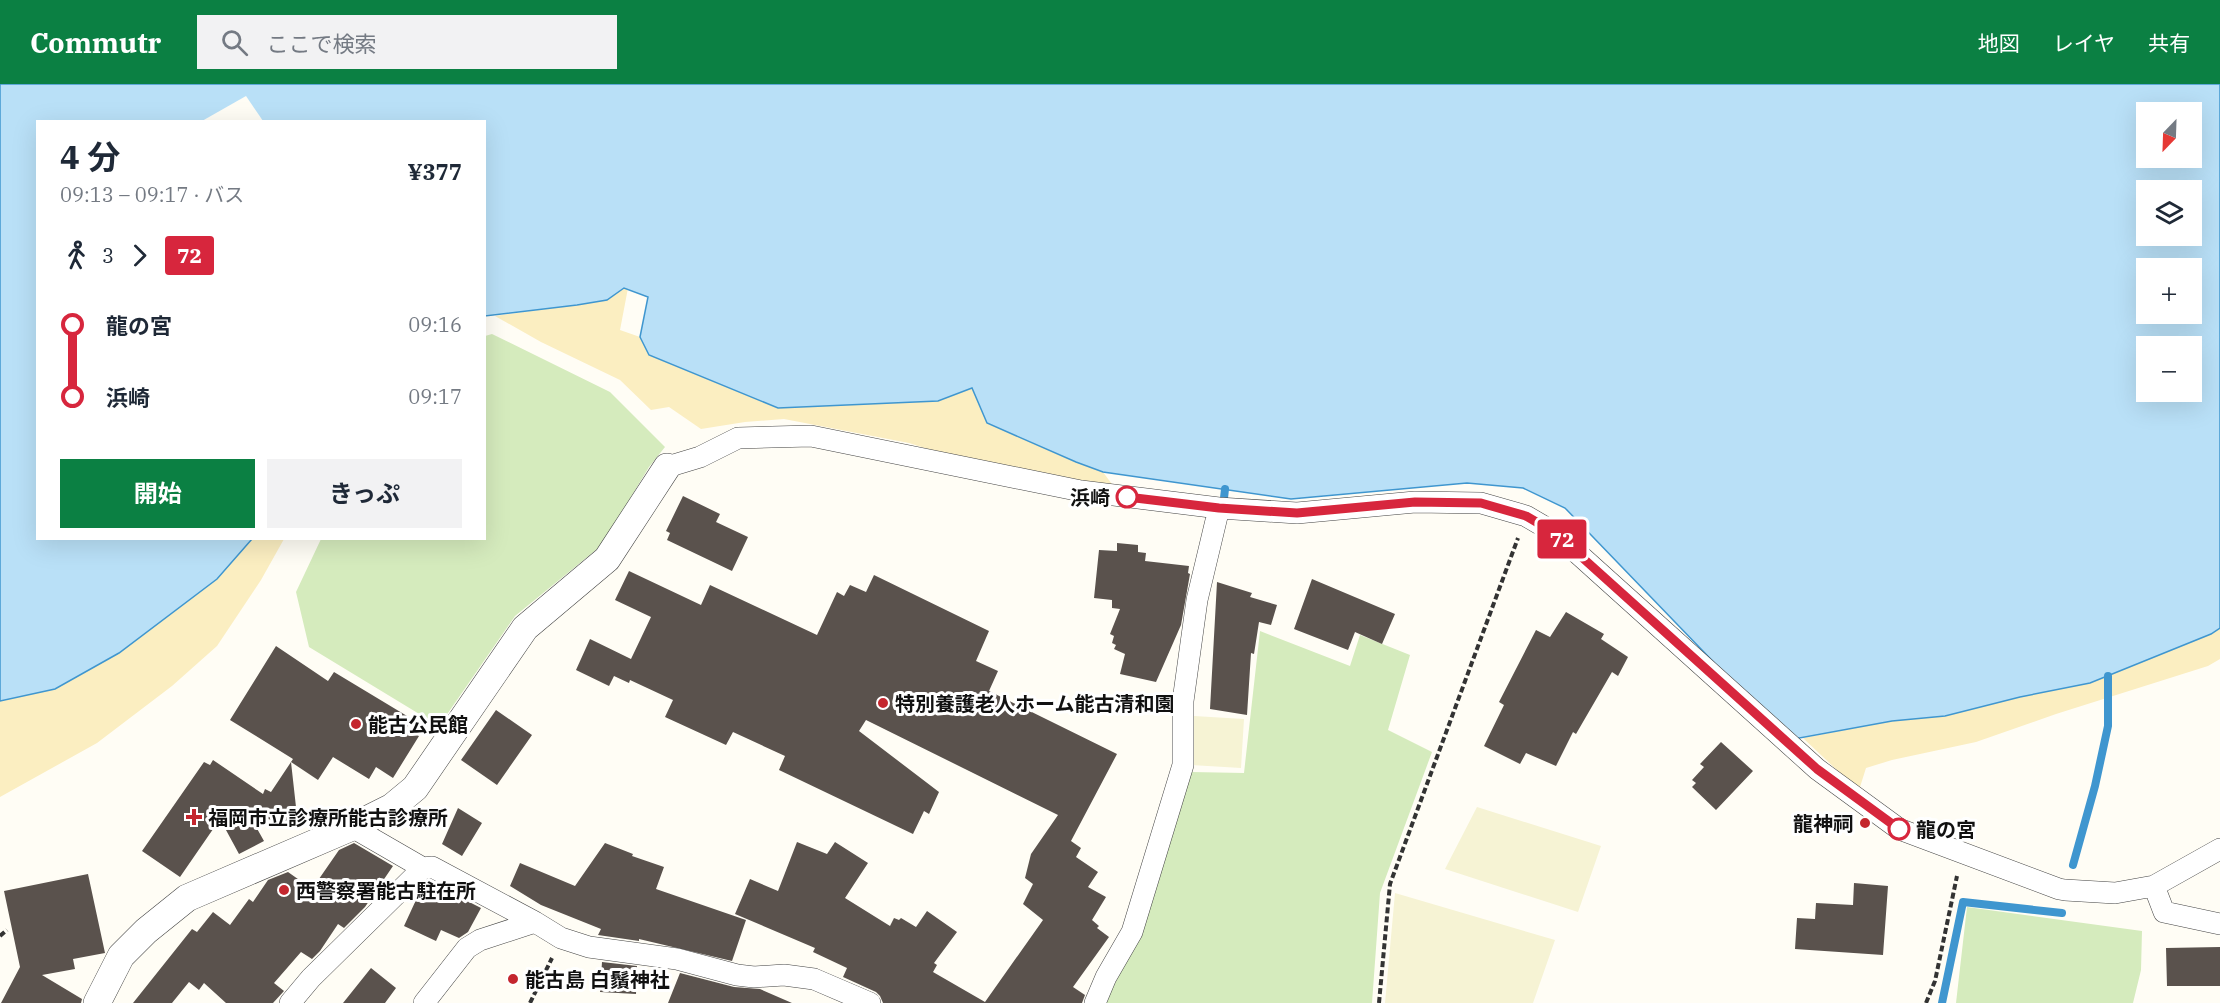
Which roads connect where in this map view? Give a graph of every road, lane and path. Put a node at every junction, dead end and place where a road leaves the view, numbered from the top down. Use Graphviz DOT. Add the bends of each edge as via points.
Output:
graph roads {
  1 [pos="667,467"];
  2 [pos="1219,508"];
  3 [pos="1526,516"];
  4 [pos="352,827"];
  5 [pos="2220,849"];
  6 [pos="1962,853"];
  7 [pos="423,868"];
  8 [pos="2154,886"];
  9 [pos="535,922"];
  10 [pos="2220,924"];
  11 [pos="7,930"];
  12 [pos="0,936"];
  13 [pos="561,938"];
  14 [pos="97,1003"];
  15 [pos="290,1003"];
  16 [pos="424,1003"];
  17 [pos="530,1003"];
  18 [pos="870,1003"];
  19 [pos="1095,1003"];
  20 [pos="1379,1003"];
  21 [pos="1926,1003"];
  1 -- 2 [label="street" via="700,458 738,438 811,436 1081,491"];
  1 -- 4 [label="street" via="607,559 525,628 415,788 392,807"];
  2 -- 3 [label="street" via="1297,513 1415,502 1481,503"];
  2 -- 19 [label="street" via="1197,600 1186,678 1183,765 1132,932"];
  3 -- 6 [label="street" via="1555,533 1817,769 1899,829"];
  3 -- 20 [label="path" via="1390,884"];
  4 -- 7 [label="street"];
  4 -- 14 [label="street" via="187,898 121,956"];
  5 -- 8 [label="street"];
  6 -- 8 [label="street" via="2059,890 2115,893"];
  6 -- 21 [label="path" via="1935,981"];
  7 -- 9 [label="street" via="432,867"];
  7 -- 15 [label="street"];
  8 -- 10 [label="street" via="2164,912"];
  9 -- 13 [label="street"];
  9 -- 16 [label="street" via="466,948"];
  11 -- 12 [label="path"];
  13 -- 17 [label="path"];
  13 -- 18 [label="street" via="589,947 677,959 736,975 814,979"];
}
